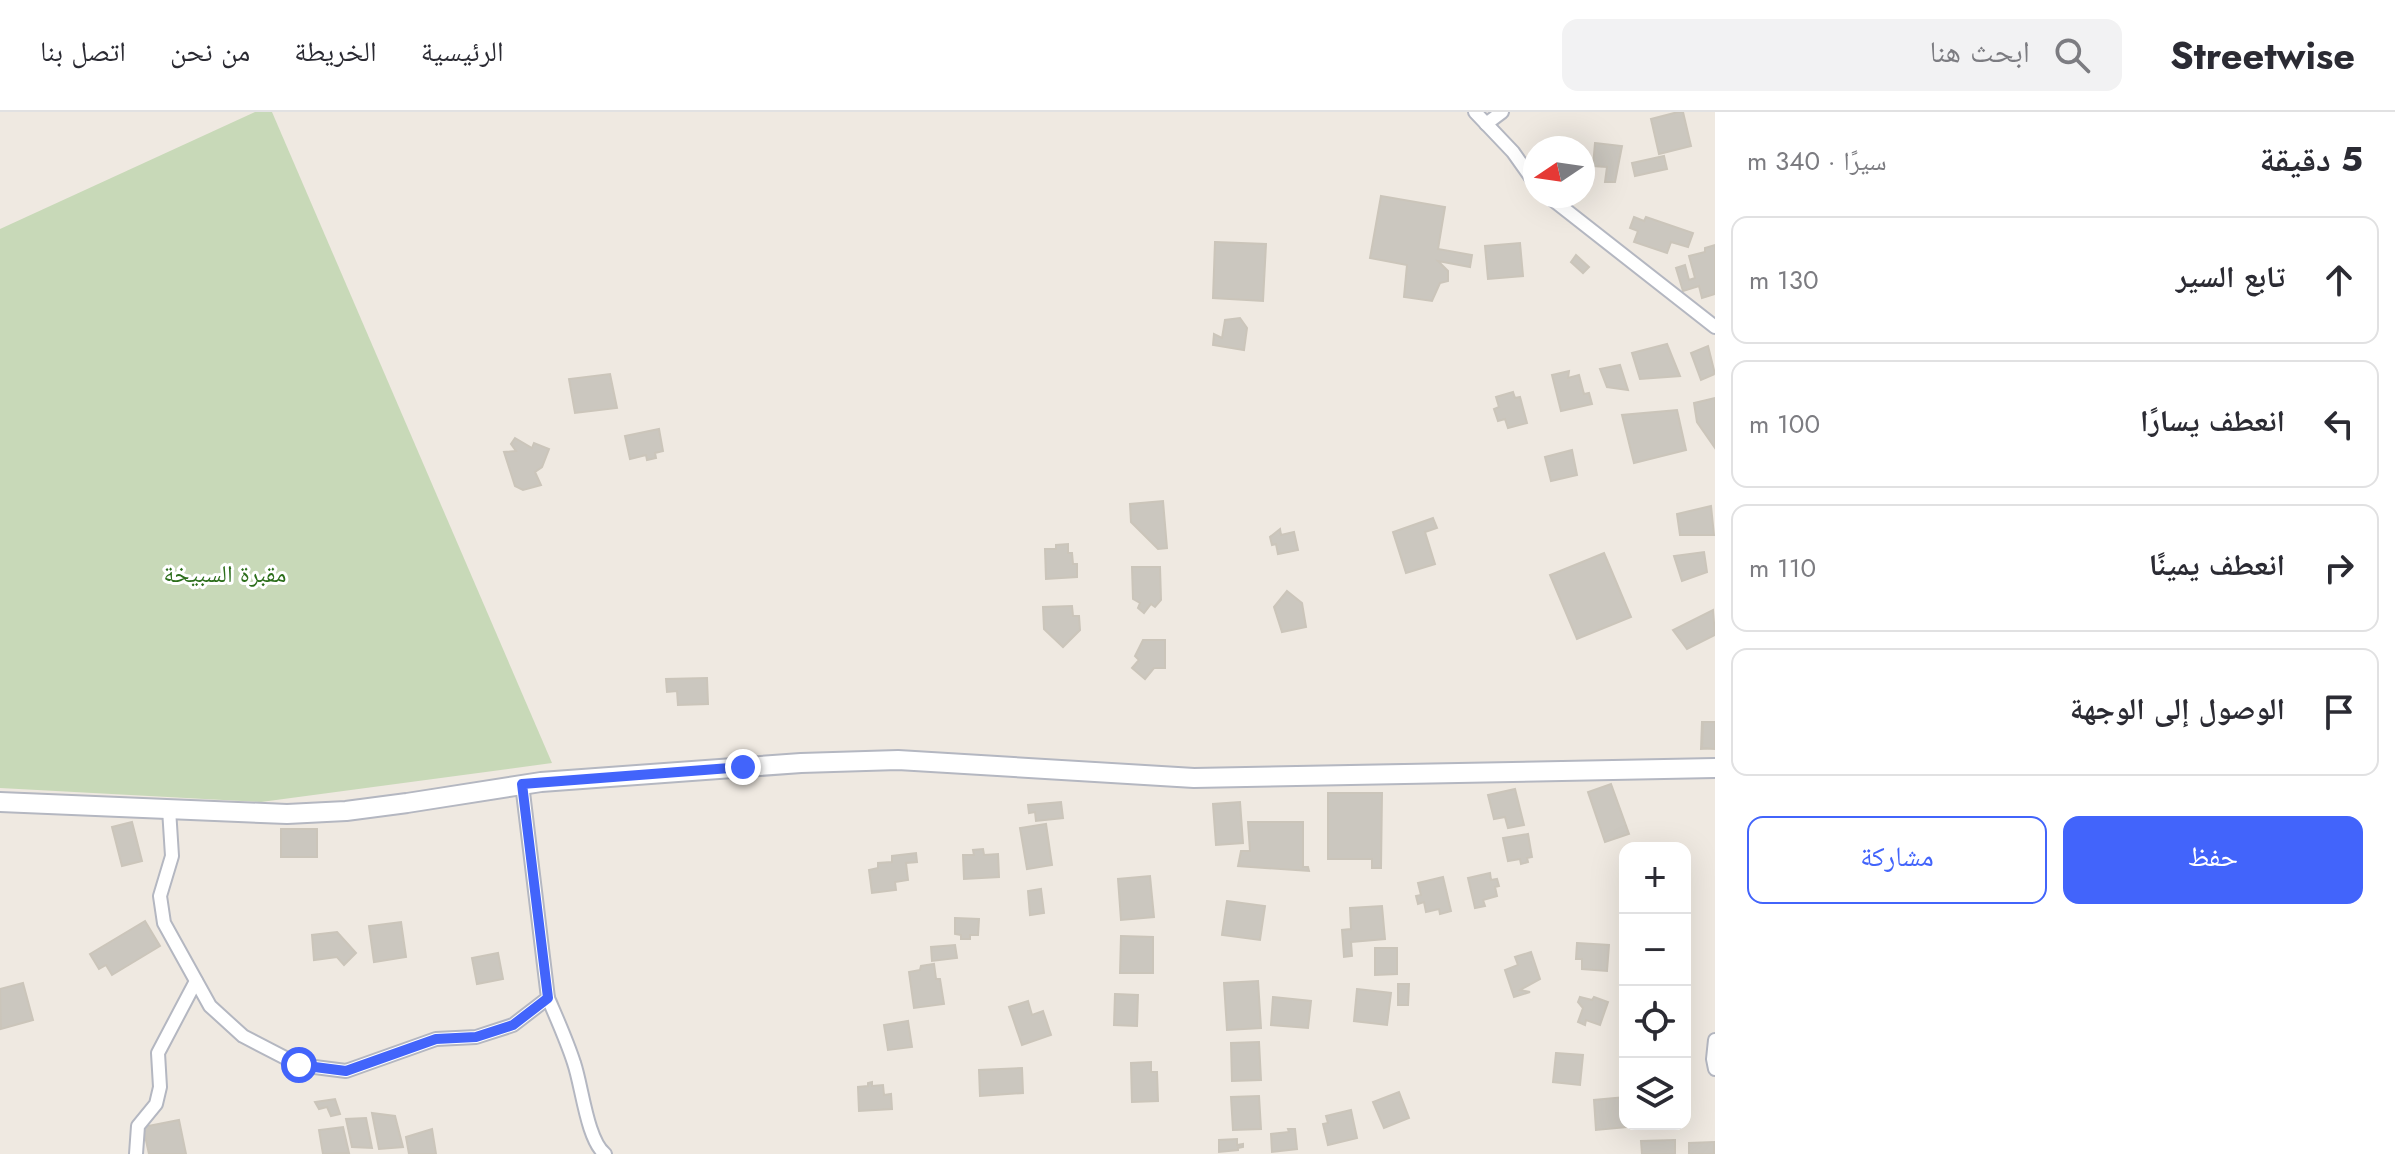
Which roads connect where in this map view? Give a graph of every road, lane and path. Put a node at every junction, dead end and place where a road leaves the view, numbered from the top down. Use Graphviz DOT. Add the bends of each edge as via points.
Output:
graph roads {
  1 [pos="1475,112"];
  2 [pos="1502,112"];
  3 [pos="1486,124"];
  4 [pos="1523,166"];
  5 [pos="1563,208"];
  6 [pos="1715,327"];
  7 [pos="1715,768"];
  8 [pos="522,784"];
  9 [pos="0,802"];
  10 [pos="169,809"];
  11 [pos="196,981"];
  12 [pos="548,998"];
  13 [pos="1715,1040"];
  14 [pos="1715,1069"];
  15 [pos="136,1154"];
  16 [pos="605,1154"];
  1 -- 3 [label="street"];
  2 -- 3 [label="street"];
  3 -- 4 [label="street"];
  5 -- 6 [label="street"];
  7 -- 8 [label="street" via="1194,778 898,760"];
  8 -- 10 [label="street" via="346,811"];
  8 -- 12 [label="street"];
  9 -- 10 [label="street"];
  10 -- 11 [label="street" via="172,856 160,896 164,923"];
  11 -- 12 [label="street" via="210,1006 243,1036 299,1065 346,1071 436,1039 476,1037 513,1025"];
  11 -- 15 [label="street" via="158,1053 160,1087 156,1104 138,1126"];
  12 -- 16 [label="street"];
  13 -- 14 [label="street"];
}
